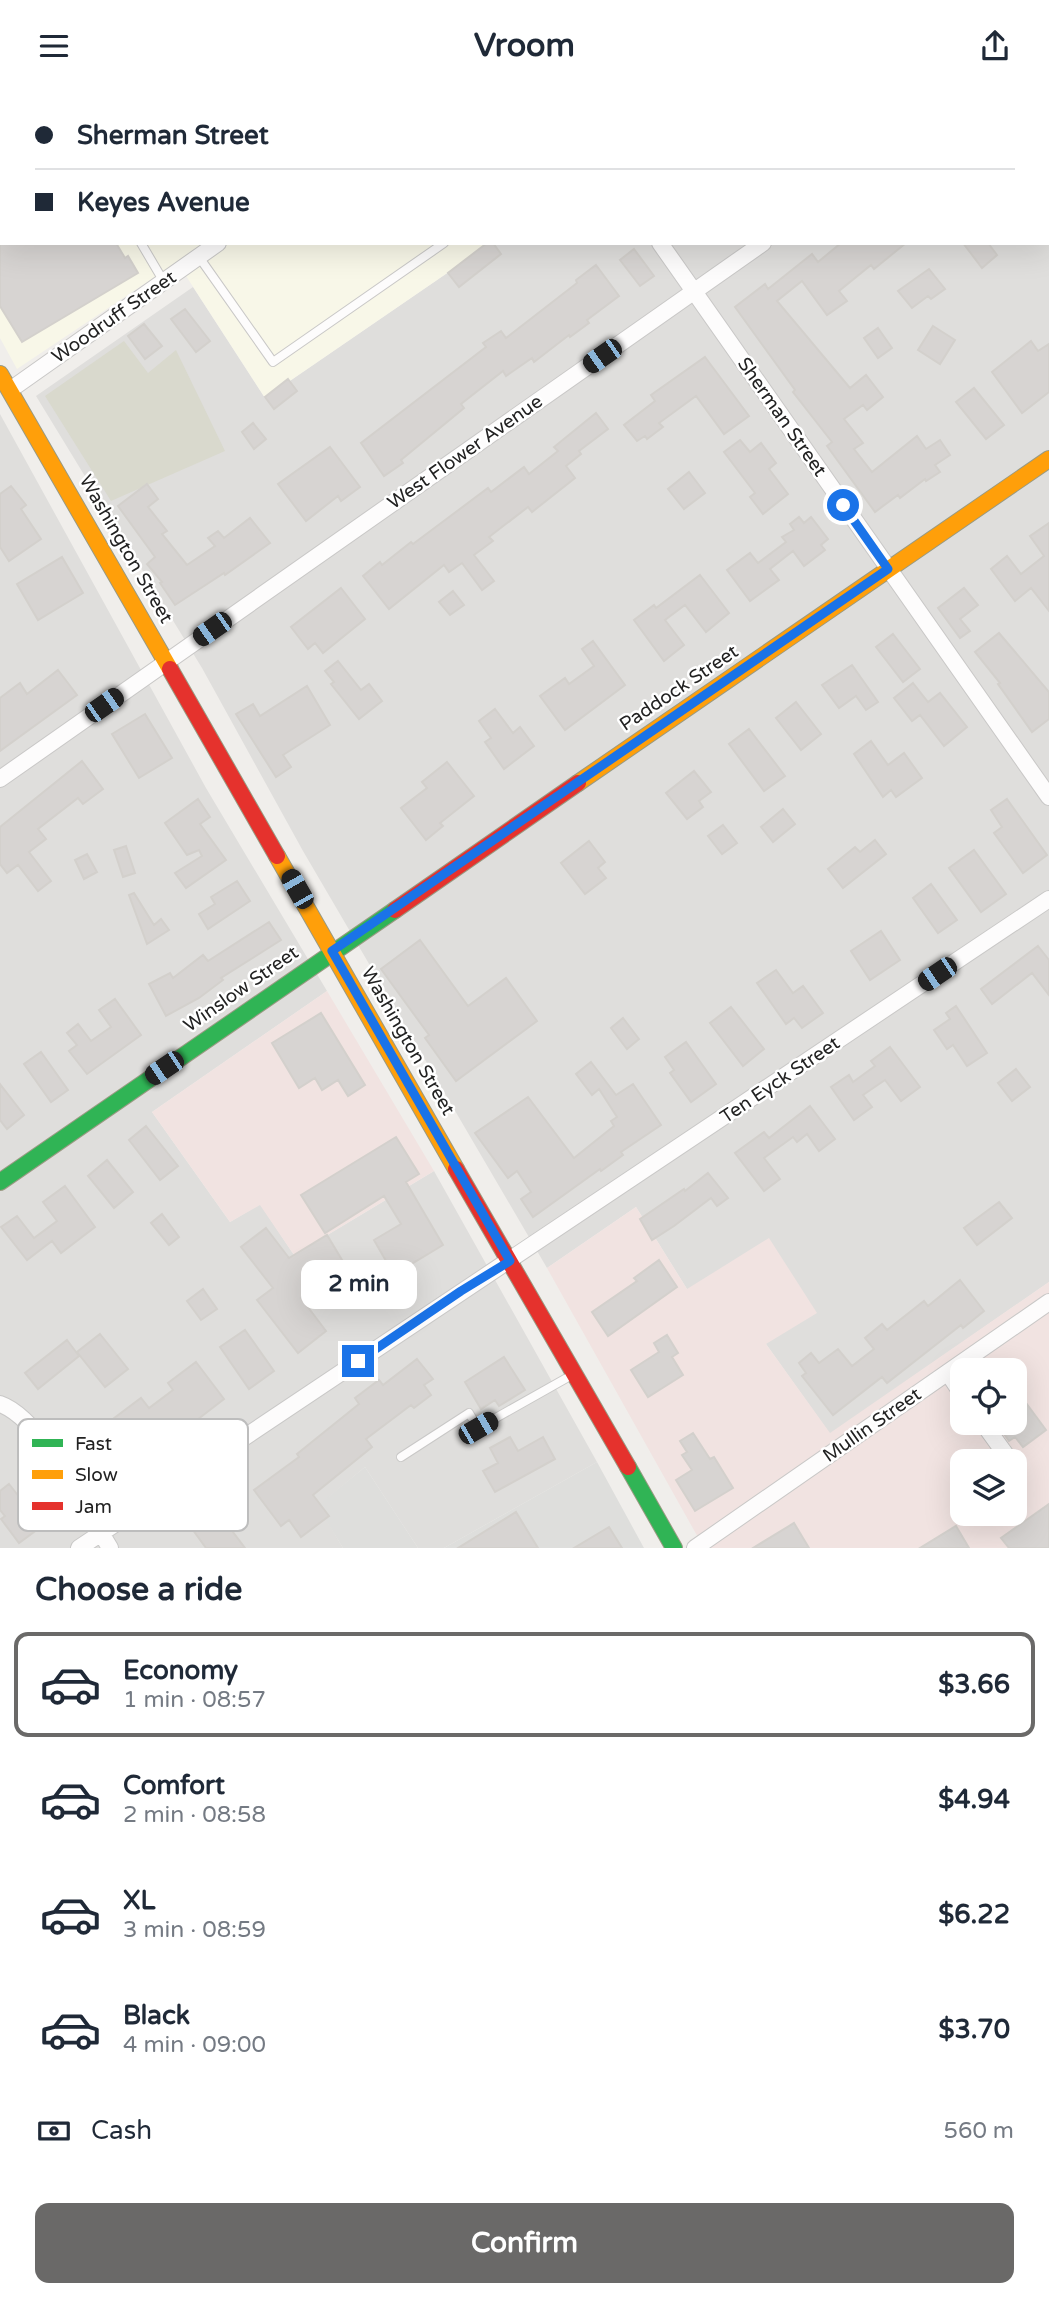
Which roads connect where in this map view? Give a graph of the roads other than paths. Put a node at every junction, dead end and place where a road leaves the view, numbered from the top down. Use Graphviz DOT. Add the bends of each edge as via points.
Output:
graph roads {
  1 [pos="142,245"];
  2 [pos="215,245"];
  3 [pos="441,245"];
  4 [pos="661,245"];
  5 [pos="760,245"];
  6 [pos="199,257"];
  7 [pos="164,282"];
  8 [pos="694,292"];
  9 [pos="0,374"];
  10 [pos="10,390"];
  11 [pos="1049,460"];
  12 [pos="888,569"];
  13 [pos="167,661"];
  14 [pos="0,779"];
  15 [pos="1049,797"];
  16 [pos="1049,899"];
  17 [pos="332,951"];
  18 [pos="0,1182"];
  19 [pos="510,1261"];
  20 [pos="1049,1302"];
  21 [pos="574,1373"];
  22 [pos="948,1373"];
  23 [pos="950,1376"];
  24 [pos="0,1403"];
  25 [pos="25,1419"];
  26 [pos="248,1434"];
  27 [pos="401,1457"];
  28 [pos="104,1531"];
  29 [pos="101,1533"];
  30 [pos="79,1548"];
  31 [pos="110,1548"];
  32 [pos="674,1548"];
  33 [pos="695,1548"];
  1 -- 7 [label="lane"];
  2 -- 6 [label="street, Woodruff Street"];
  3 -- 6 [label="lane" via="273,362"];
  4 -- 8 [label="street, Sherman Street"];
  5 -- 8 [label="street, West Flower Avenue"];
  6 -- 7 [label="street, Woodruff Street"];
  7 -- 10 [label="street, Woodruff Street"];
  8 -- 12 [label="street, Sherman Street"];
  8 -- 13 [label="street, West Flower Avenue"];
  9 -- 10 [label="main road, Washington Street"];
  10 -- 13 [label="main road, Washington Street"];
  11 -- 12 [label="main road, Paddock Street"];
  12 -- 15 [label="street, Sherman Street"];
  12 -- 17 [label="main road, Paddock Street"];
  13 -- 14 [label="street, West Flower Avenue"];
  13 -- 17 [label="main road, Washington Street"];
  16 -- 19 [label="street, Ten Eyck Street"];
  17 -- 18 [label="main road, Winslow Street"];
  17 -- 19 [label="main road, Washington Street"];
  19 -- 21 [label="main road, Washington Street"];
  19 -- 26 [label="street, Ten Eyck Street"];
  20 -- 22 [label="street, Mullin Street"];
  21 -- 27 [label="lane" via="478,1428 469,1413"];
  21 -- 32 [label="main road, Washington Street"];
  22 -- 23 [label="street"];
  22 -- 33 [label="street, Mullin Street"];
  24 -- 25 [label="street"];
  28 -- 29 [label="street, Ten Eyck Street"];
  29 -- 30 [label="street, Ten Eyck Street"];
  29 -- 31 [label="street"];
}
